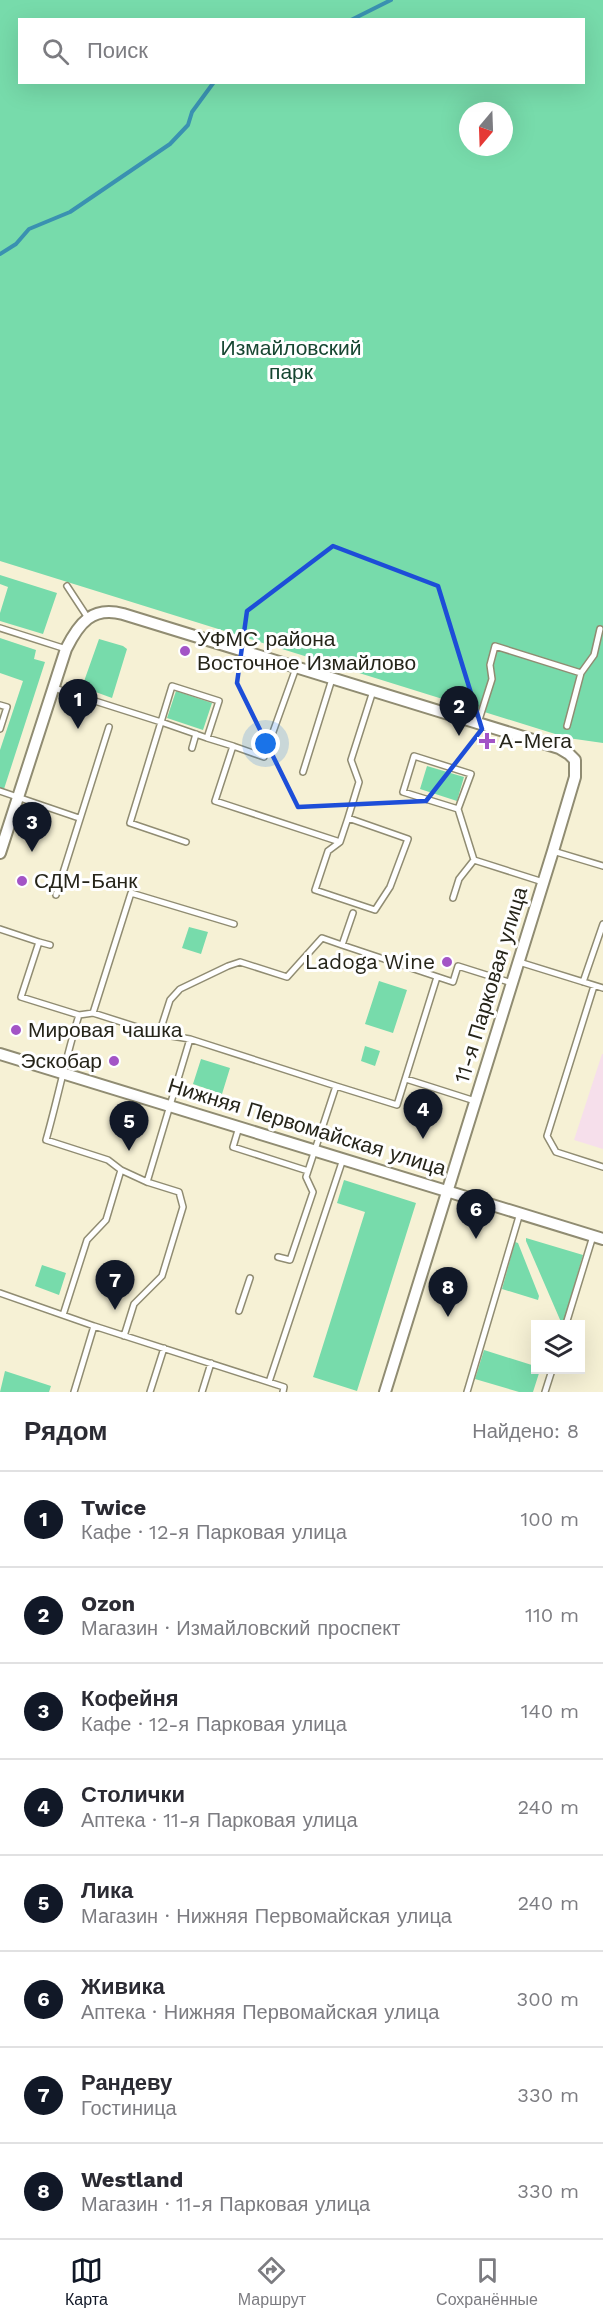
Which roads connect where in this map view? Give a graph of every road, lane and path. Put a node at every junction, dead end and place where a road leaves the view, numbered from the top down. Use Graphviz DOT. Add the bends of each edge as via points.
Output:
graph roads {
  1 [pos="67,586"];
  2 [pos="88,618"];
  3 [pos="0,628"];
  4 [pos="600,629"];
  5 [pos="66,649"];
  6 [pos="296,668"];
  7 [pos="581,673"];
  8 [pos="332,679"];
  9 [pos="53,688"];
  10 [pos="373,691"];
  11 [pos="0,705"];
  12 [pos="161,722"];
  13 [pos="478,724"];
  14 [pos="567,726"];
  15 [pos="109,727"];
  16 [pos="0,729"];
  17 [pos="196,734"];
  18 [pos="207,738"];
  19 [pos="233,746"];
  20 [pos="192,748"];
  21 [pos="303,772"];
  22 [pos="0,791"];
  23 [pos="17,797"];
  24 [pos="458,809"];
  25 [pos="79,818"];
  26 [pos="348,818"];
  27 [pos="186,842"];
  28 [pos="340,842"];
  29 [pos="553,851"];
  30 [pos="0,853"];
  31 [pos="474,860"];
  32 [pos="603,866"];
  33 [pos="543,882"];
  34 [pos="56,895"];
  35 [pos="453,898"];
  36 [pos="353,913"];
  37 [pos="234,924"];
  38 [pos="603,924"];
  39 [pos="0,929"];
  40 [pos="39,942"];
  41 [pos="50,945"];
  42 [pos="342,945"];
  43 [pos="518,962"];
  44 [pos="436,976"];
  45 [pos="583,982"];
  46 [pos="512,983"];
  47 [pos="594,986"];
  48 [pos="603,988"];
  49 [pos="93,1013"];
  50 [pos="79,1015"];
  51 [pos="159,1034"];
  52 [pos="190,1039"];
  53 [pos="0,1054"];
  54 [pos="63,1073"];
  55 [pos="406,1079"];
  56 [pos="336,1086"];
  57 [pos="475,1101"];
  58 [pos="172,1106"];
  59 [pos="239,1126"];
  60 [pos="315,1150"];
  61 [pos="343,1159"];
  62 [pos="603,1167"];
  63 [pos="120,1170"];
  64 [pos="308,1171"];
  65 [pos="147,1182"];
  66 [pos="447,1191"];
  67 [pos="520,1213"];
  68 [pos="598,1237"];
  69 [pos="278,1257"];
  70 [pos="250,1278"];
  71 [pos="0,1293"];
  72 [pos="239,1311"];
  73 [pos="63,1315"];
  74 [pos="567,1320"];
  75 [pos="94,1326"];
  76 [pos="124,1336"];
  77 [pos="164,1348"];
  78 [pos="211,1363"];
  79 [pos="551,1374"];
  80 [pos="269,1382"];
  81 [pos="74,1392"];
  82 [pos="150,1392"];
  83 [pos="202,1392"];
  84 [pos="283,1392"];
  85 [pos="385,1392"];
  86 [pos="467,1392"];
  87 [pos="545,1392"];
  1 -- 2 [label="lane"];
  2 -- 5 [label="street" via="76,629"];
  2 -- 6 [label="street" via="111,611"];
  3 -- 5 [label="lane"];
  4 -- 7 [label="lane" via="594,655"];
  5 -- 9 [label="street"];
  6 -- 8 [label="street"];
  6 -- 19 [label="lane" via="264,757"];
  7 -- 13 [label="lane" via="495,646 490,665 492,679"];
  7 -- 14 [label="lane"];
  8 -- 10 [label="street"];
  8 -- 21 [label="lane"];
  9 -- 12 [label="lane"];
  9 -- 23 [label="street"];
  10 -- 13 [label="street"];
  10 -- 26 [label="lane" via="351,760 359,782"];
  11 -- 16 [label="lane" via="8,707"];
  12 -- 17 [label="lane"];
  12 -- 18 [label="lane" via="172,686 219,701"];
  12 -- 27 [label="lane" via="130,823"];
  13 -- 29 [label="street, 11-я Парковая улица" via="559,748 575,760 575,777"];
  15 -- 25 [label="lane"];
  17 -- 18 [label="lane"];
  17 -- 20 [label="lane"];
  18 -- 19 [label="lane"];
  19 -- 28 [label="lane" via="215,801"];
  22 -- 23 [label="lane"];
  23 -- 25 [label="lane"];
  23 -- 30 [label="street"];
  24 -- 24 [label="lane" via="471,774 414,756 403,792"];
  24 -- 31 [label="lane"];
  25 -- 34 [label="lane"];
  26 -- 28 [label="lane"];
  26 -- 28 [label="lane" via="408,839 390,887 375,909 315,891 328,851"];
  29 -- 32 [label="lane"];
  29 -- 33 [label="street, 11-я Парковая улица"];
  31 -- 33 [label="lane"];
  31 -- 35 [label="lane" via="459,879"];
  33 -- 43 [label="street, 11-я Парковая улица"];
  36 -- 42 [label="lane"];
  37 -- 49 [label="lane" via="131,893"];
  38 -- 45 [label="lane"];
  39 -- 40 [label="lane"];
  40 -- 41 [label="lane"];
  40 -- 50 [label="lane" via="21,997"];
  42 -- 44 [label="lane"];
  42 -- 51 [label="lane" via="322,938 287,977 240,962 180,989 170,1000"];
  43 -- 45 [label="lane"];
  43 -- 46 [label="street, 11-я Парковая улица"];
  44 -- 46 [label="lane" via="453,982 458,966"];
  44 -- 55 [label="lane"];
  45 -- 47 [label="lane"];
  46 -- 57 [label="street, 11-я Парковая улица"];
  47 -- 48 [label="lane"];
  47 -- 62 [label="lane" via="548,1136 556,1152"];
  49 -- 50 [label="lane"];
  49 -- 51 [label="lane"];
  50 -- 54 [label="lane"];
  51 -- 52 [label="lane"];
  52 -- 56 [label="lane"];
  52 -- 58 [label="lane"];
  53 -- 54 [label="street, Нижняя Первомайская улица"];
  54 -- 58 [label="street, Нижняя Первомайская улица"];
  54 -- 63 [label="lane" via="46,1140 108,1160"];
  55 -- 56 [label="lane" via="397,1105"];
  55 -- 57 [label="lane"];
  56 -- 60 [label="lane"];
  57 -- 66 [label="street, 11-я Парковая улица"];
  58 -- 59 [label="street, Нижняя Первомайская улица"];
  58 -- 65 [label="lane"];
  59 -- 60 [label="street, Нижняя Первомайская улица"];
  59 -- 64 [label="lane" via="233,1147"];
  60 -- 61 [label="street, Нижняя Первомайская улица"];
  60 -- 64 [label="lane"];
  61 -- 66 [label="street, Нижняя Первомайская улица"];
  61 -- 80 [label="lane"];
  63 -- 65 [label="lane"];
  63 -- 73 [label="lane" via="106,1220 87,1240"];
  64 -- 69 [label="lane" via="306,1177 313,1192 290,1260"];
  65 -- 76 [label="lane" via="179,1192 183,1207 162,1276 134,1304"];
  66 -- 67 [label="street, Нижняя Первомайская улица"];
  66 -- 85 [label="street, 11-я Парковая улица"];
  67 -- 68 [label="street, Нижняя Первомайская улица"];
  67 -- 86 [label="lane"];
  68 -- 74 [label="lane"];
  70 -- 72 [label="lane"];
  71 -- 73 [label="lane"];
  73 -- 75 [label="lane"];
  75 -- 76 [label="lane"];
  75 -- 81 [label="lane"];
  76 -- 77 [label="lane"];
  77 -- 78 [label="lane"];
  77 -- 82 [label="lane"];
  78 -- 80 [label="lane"];
  78 -- 83 [label="lane"];
  79 -- 87 [label="lane"];
  80 -- 84 [label="lane" via="284,1387"];
}
